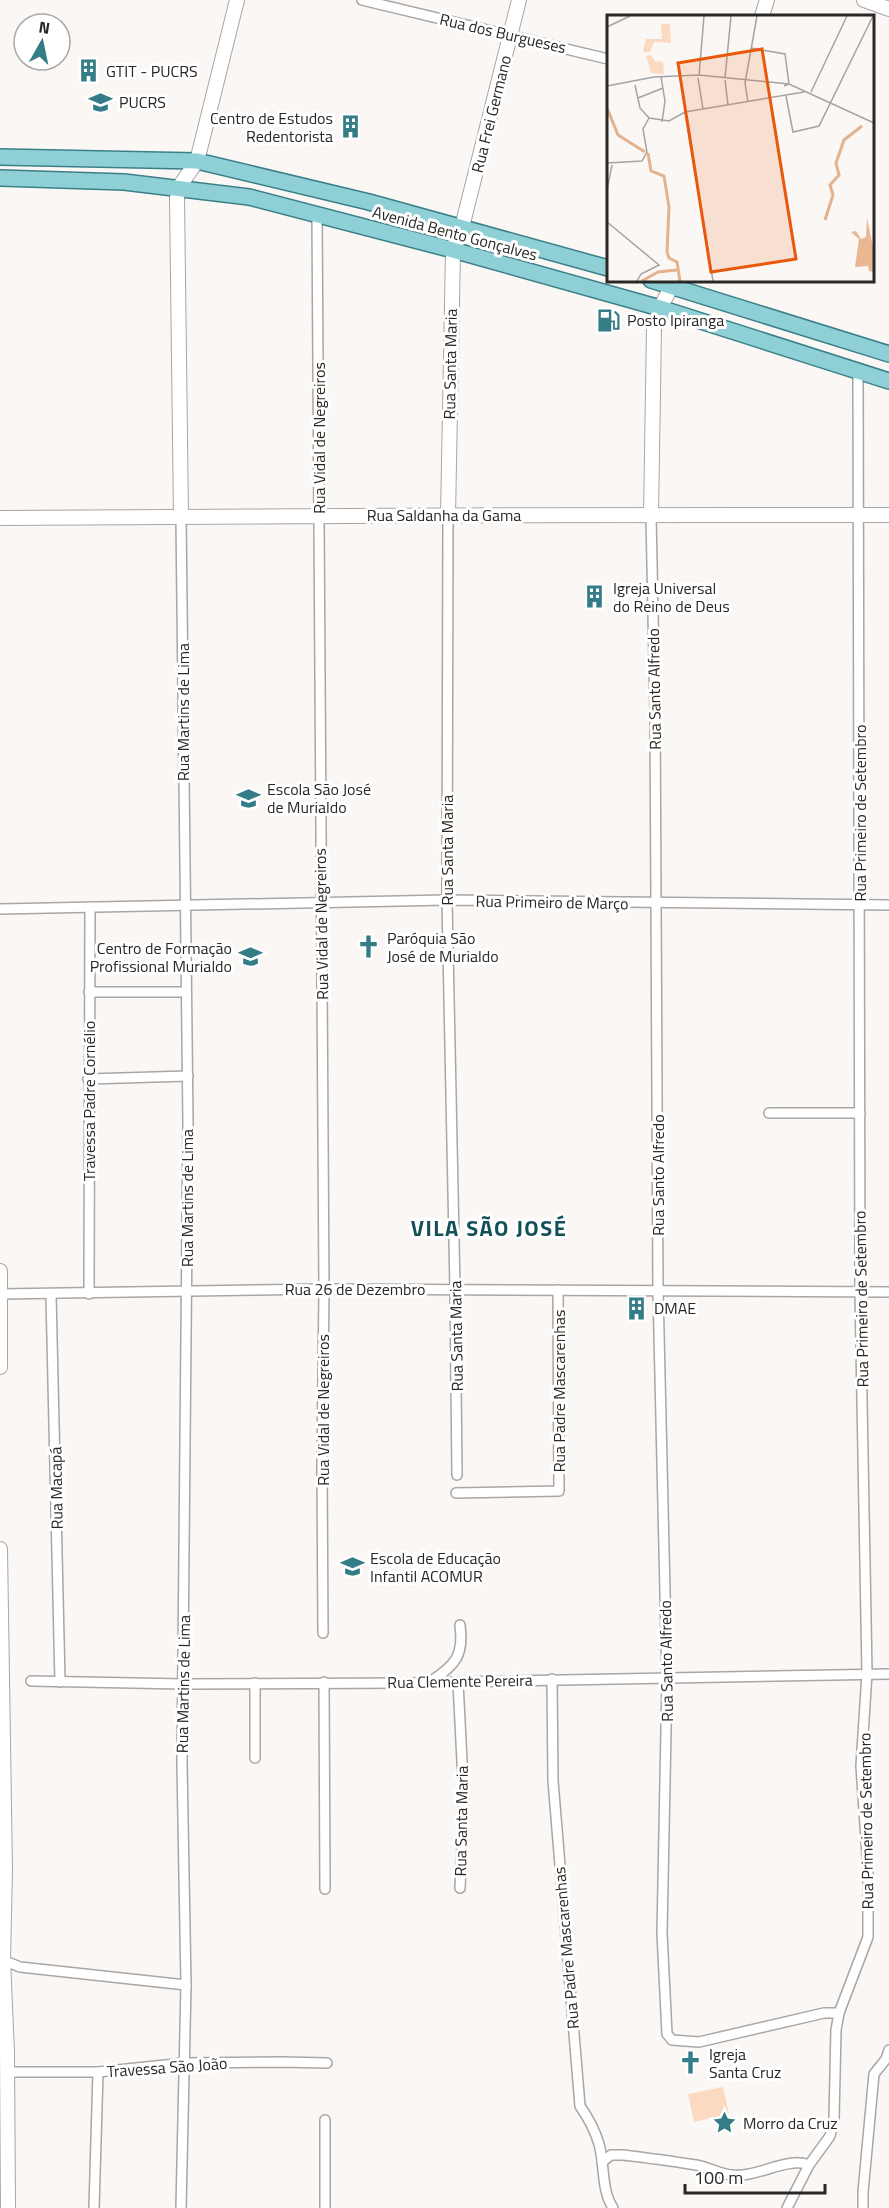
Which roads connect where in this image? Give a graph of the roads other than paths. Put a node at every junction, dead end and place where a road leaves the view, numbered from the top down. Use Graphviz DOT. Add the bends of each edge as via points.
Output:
graph roads {
  1 [pos="237,0"];
  2 [pos="362,0"];
  3 [pos="519,0"];
  4 [pos="767,0"];
  5 [pos="864,0"];
  6 [pos="889,9"];
  7 [pos="762,15"];
  8 [pos="510,34"];
  9 [pos="607,58"];
  10 [pos="0,158"];
  11 [pos="197,161"];
  12 [pos="0,178"];
  13 [pos="179,187"];
  14 [pos="317,214"];
  15 [pos="462,227"];
  16 [pos="453,250"];
  17 [pos="607,267"];
  18 [pos="674,284"];
  19 [pos="660,308"];
  20 [pos="889,354"];
  21 [pos="858,372"];
  22 [pos="889,381"];
  23 [pos="320,514"];
  24 [pos="651,515"];
  25 [pos="857,515"];
  26 [pos="889,515"];
  27 [pos="448,516"];
  28 [pos="181,517"];
  29 [pos="0,518"];
  30 [pos="447,900"];
  31 [pos="320,903"];
  32 [pos="657,903"];
  33 [pos="860,905"];
  34 [pos="889,905"];
  35 [pos="184,906"];
  36 [pos="90,907"];
  37 [pos="0,909"];
  38 [pos="89,992"];
  39 [pos="186,992"];
  40 [pos="188,1076"];
  41 [pos="88,1079"];
  42 [pos="769,1113"];
  43 [pos="860,1113"];
  44 [pos="0,1271"];
  45 [pos="324,1289"];
  46 [pos="455,1289"];
  47 [pos="558,1290"];
  48 [pos="658,1290"];
  49 [pos="860,1291"];
  50 [pos="187,1292"];
  51 [pos="889,1292"];
  52 [pos="0,1294"];
  53 [pos="89,1294"];
  54 [pos="51,1295"];
  55 [pos="0,1367"];
  56 [pos="457,1475"];
  57 [pos="456,1493"];
  58 [pos="0,1549"];
  59 [pos="460,1625"];
  60 [pos="323,1633"];
  61 [pos="867,1673"];
  62 [pos="889,1674"];
  63 [pos="552,1679"];
  64 [pos="667,1679"];
  65 [pos="31,1681"];
  66 [pos="60,1682"];
  67 [pos="324,1682"];
  68 [pos="429,1682"];
  69 [pos="458,1682"];
  70 [pos="255,1683"];
  71 [pos="184,1684"];
  72 [pos="255,1758"];
  73 [pos="460,1888"];
  74 [pos="325,1889"];
  75 [pos="2,1960"];
  76 [pos="186,1985"];
  77 [pos="839,2013"];
  78 [pos="3,2039"];
  79 [pos="889,2050"];
  80 [pos="184,2063"];
  81 [pos="327,2063"];
  82 [pos="7,2072"];
  83 [pos="98,2072"];
  84 [pos="326,2120"];
  85 [pos="4,2129"];
  86 [pos="602,2162"];
  87 [pos="809,2165"];
  88 [pos="8,2208"];
  89 [pos="94,2208"];
  90 [pos="181,2208"];
  91 [pos="325,2208"];
  92 [pos="614,2208"];
  93 [pos="787,2208"];
  94 [pos="863,2208"];
  1 -- 11 [label="street"];
  2 -- 8 [label="street, Rua dos Burgueses"];
  3 -- 8 [label="street, Rua Frei Germano"];
  4 -- 7 [label="street"];
  5 -- 6 [label="street"];
  8 -- 9 [label="street, Rua dos Burgueses"];
  8 -- 15 [label="street, Rua Frei Germano"];
  10 -- 11 [label="main road, Avenida Bento Gonçalves"];
  11 -- 13 [label="street"];
  11 -- 15 [label="main road, Avenida Bento Gonçalves"];
  12 -- 13 [label="main road, Avenida Bento Gonçalves"];
  13 -- 14 [label="main road, Avenida Bento Gonçalves" via="249,197"];
  13 -- 28 [label="street, Rua Martins de Lima"];
  14 -- 16 [label="main road, Avenida Bento Gonçalves"];
  14 -- 23 [label="street, Rua Vidal de Negreiros"];
  15 -- 16 [label="street, Rua Santa Maria"];
  15 -- 17 [label="main road, Avenida Bento Gonçalves"];
  16 -- 19 [label="main road, Avenida Bento Gonçalves"];
  16 -- 27 [label="street, Rua Santa Maria"];
  18 -- 19 [label="street, Rua Santo Alfredo"];
  18 -- 20 [label="main road"];
  19 -- 21 [label="main road, Avenida Bento Gonçalves"];
  19 -- 24 [label="street, Rua Santo Alfredo" via="654,328"];
  21 -- 22 [label="main road, Avenida Bento Gonçalves"];
  21 -- 25 [label="street, Rua Primeiro de Setembro"];
  23 -- 27 [label="street, Rua Saldanha da Gama"];
  23 -- 28 [label="street, Rua Saldanha da Gama"];
  23 -- 31 [label="street, Rua Vidal de Negreiros"];
  24 -- 25 [label="street, Rua Saldanha da Gama"];
  24 -- 27 [label="street, Rua Saldanha da Gama"];
  24 -- 32 [label="street, Rua Santo Alfredo"];
  25 -- 26 [label="street, Rua Saldanha da Gama"];
  25 -- 33 [label="street, Rua Primeiro de Setembro"];
  27 -- 30 [label="street, Rua Santa Maria"];
  28 -- 29 [label="street, Rua Saldanha da Gama"];
  28 -- 35 [label="street, Rua Martins de Lima"];
  30 -- 31 [label="street, Rua Primeiro de Março"];
  30 -- 32 [label="street, Rua Primeiro de Março"];
  30 -- 46 [label="street, Rua Santa Maria"];
  31 -- 35 [label="street, Rua Primeiro de Março"];
  31 -- 45 [label="street, Rua Vidal de Negreiros"];
  32 -- 33 [label="street, Rua Primeiro de Março"];
  32 -- 48 [label="street, Rua Santo Alfredo"];
  33 -- 34 [label="street, Rua Primeiro de Março"];
  33 -- 43 [label="street, Rua Primeiro de Setembro"];
  35 -- 36 [label="street, Rua Primeiro de Março"];
  35 -- 39 [label="street, Rua Martins de Lima"];
  36 -- 37 [label="street, Rua Primeiro de Março"];
  36 -- 38 [label="street, Travessa Padre Cornélio"];
  38 -- 39 [label="street"];
  38 -- 41 [label="street, Travessa Padre Cornélio"];
  39 -- 40 [label="street, Rua Martins de Lima"];
  40 -- 41 [label="street"];
  40 -- 50 [label="street, Rua Martins de Lima"];
  41 -- 53 [label="street, Travessa Padre Cornélio"];
  42 -- 43 [label="street"];
  43 -- 49 [label="street, Rua Primeiro de Setembro"];
  44 -- 52 [label="street"];
  45 -- 46 [label="street, Rua 26 de Dezembro"];
  45 -- 50 [label="street, Rua 26 de Dezembro"];
  45 -- 60 [label="street, Rua Vidal de Negreiros"];
  46 -- 47 [label="street, Rua 26 de Dezembro"];
  46 -- 56 [label="street, Rua Santa Maria"];
  47 -- 48 [label="street, Rua 26 de Dezembro"];
  47 -- 57 [label="street, Rua Padre Mascarenhas" via="559,1491"];
  48 -- 49 [label="street, Rua 26 de Dezembro"];
  48 -- 64 [label="street, Rua Santo Alfredo"];
  49 -- 51 [label="street, Rua 26 de Dezembro"];
  49 -- 61 [label="street, Rua Primeiro de Setembro"];
  50 -- 53 [label="street, Rua 26 de Dezembro"];
  50 -- 71 [label="street, Rua Martins de Lima"];
  52 -- 54 [label="street, Rua 26 de Dezembro"];
  52 -- 55 [label="street"];
  53 -- 54 [label="street, Rua 26 de Dezembro"];
  54 -- 66 [label="street, Rua Macapá"];
  58 -- 75 [label="street" via="5,1870"];
  59 -- 68 [label="street" via="460,1655"];
  61 -- 62 [label="street, Rua Clemente Pereira"];
  61 -- 64 [label="street, Rua Clemente Pereira"];
  61 -- 77 [label="street, Rua Primeiro de Setembro" via="861,1766 868,1937"];
  63 -- 64 [label="street, Rua Clemente Pereira"];
  63 -- 69 [label="street, Rua Clemente Pereira"];
  63 -- 86 [label="street, Rua Padre Mascarenhas" via="553,1781 580,2106 593,2126"];
  64 -- 77 [label="street, Rua Santo Alfredo" via="662,1934 667,2034 672,2040 699,2042 824,2013"];
  65 -- 66 [label="street, Rua Clemente Pereira"];
  66 -- 71 [label="street, Rua Clemente Pereira"];
  67 -- 68 [label="street, Rua Clemente Pereira"];
  67 -- 70 [label="street, Rua Clemente Pereira"];
  67 -- 74 [label="street"];
  68 -- 69 [label="street, Rua Clemente Pereira"];
  69 -- 73 [label="street, Rua Santa Maria" via="464,1801"];
  70 -- 71 [label="street, Rua Clemente Pereira"];
  70 -- 72 [label="street"];
  71 -- 76 [label="street, Rua Martins de Lima"];
  75 -- 76 [label="street" via="20,1967"];
  75 -- 78 [label="street"];
  76 -- 80 [label="street, Rua Martins de Lima"];
  77 -- 87 [label="street, Rua Primeiro de Setembro" via="834,2119 830,2136"];
  78 -- 82 [label="street"];
  79 -- 94 [label="street" via="874,2074"];
  80 -- 81 [label="street, Travessa São João"];
  80 -- 83 [label="street, Travessa São João"];
  80 -- 90 [label="street, Rua Martins de Lima"];
  82 -- 83 [label="street, Travessa São João"];
  82 -- 85 [label="street"];
  83 -- 89 [label="street"];
  84 -- 91 [label="street"];
  85 -- 88 [label="street"];
  86 -- 87 [label="street" via="611,2155 623,2155 698,2165 732,2175 753,2175 792,2163"];
  86 -- 92 [label="street, Rua Padre Mascarenhas" via="607,2199"];
  87 -- 93 [label="street, Rua Primeiro de Setembro"];
}
